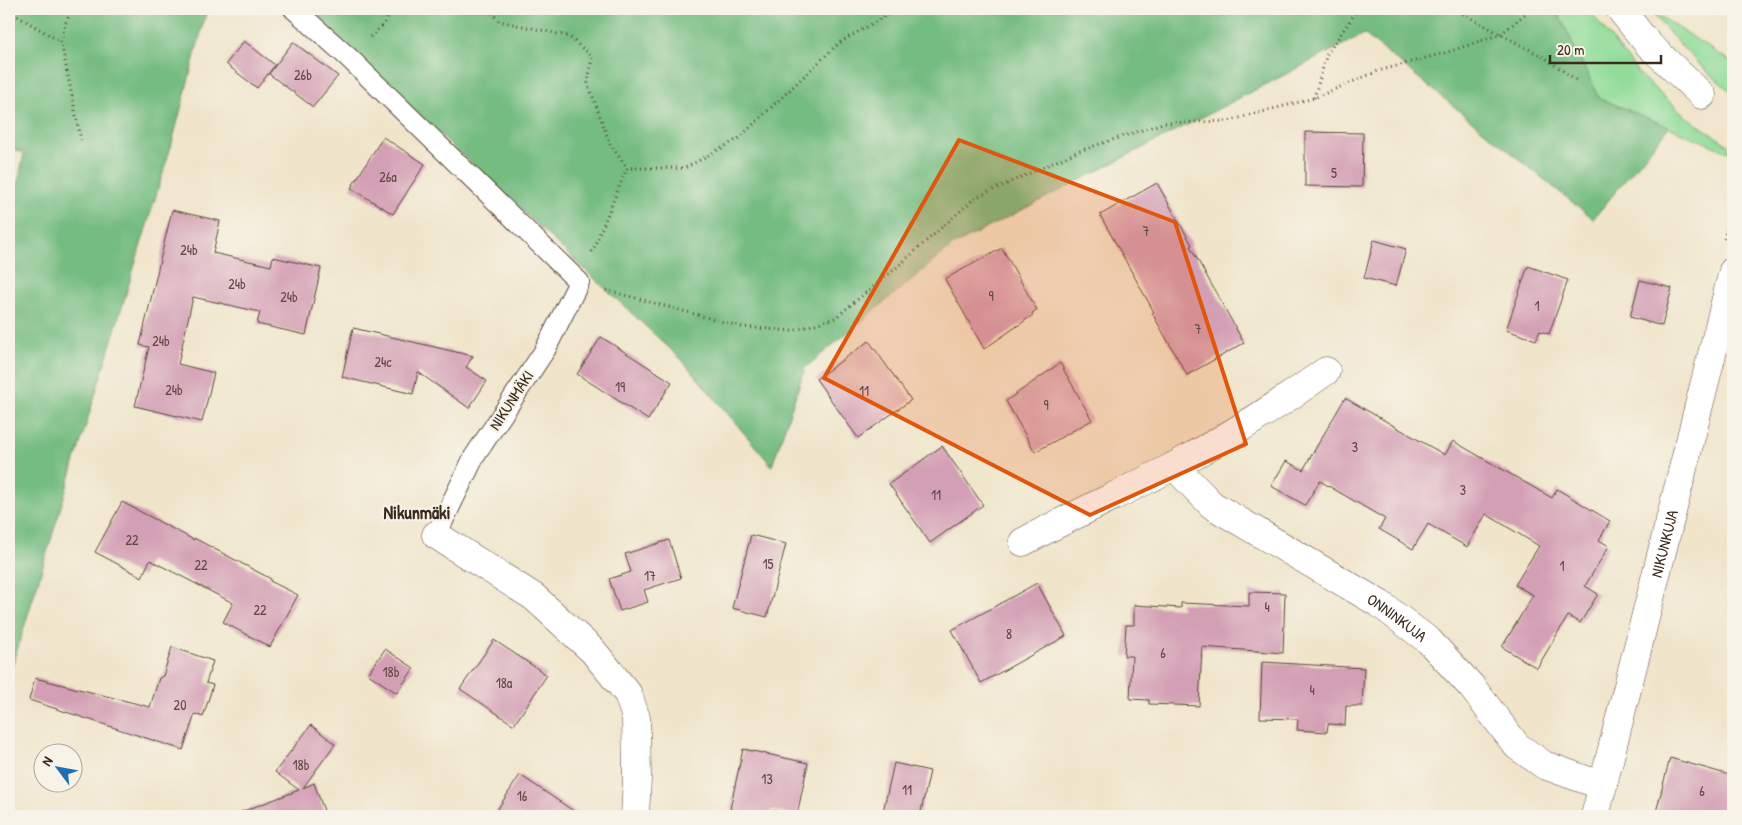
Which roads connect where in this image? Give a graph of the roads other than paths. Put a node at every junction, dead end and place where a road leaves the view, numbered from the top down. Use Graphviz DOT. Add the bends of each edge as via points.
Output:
graph roads {
  1 [pos="294,9"];
  2 [pos="1620,9"];
  3 [pos="1702,95"];
  4 [pos="1733,271"];
  5 [pos="1326,371"];
  6 [pos="1174,466"];
  7 [pos="436,536"];
  8 [pos="1023,542"];
  9 [pos="1603,786"];
  10 [pos="635,816"];
  11 [pos="1595,816"];
  1 -- 7 [label="lane, NIKUNMÄKI" via="348,57 579,282 544,350 474,458"];
  2 -- 3 [label="street" via="1648,44"];
  4 -- 9 [label="street, NIKUNKUJA"];
  5 -- 6 [label="street" via="1246,425"];
  6 -- 8 [label="street"];
  6 -- 9 [label="street, ONNINKUJA" via="1212,505 1380,604 1429,641 1471,686 1517,746 1544,765"];
  7 -- 10 [label="street, NIKUNMÄKI" via="534,597 593,651 628,694 636,718"];
  9 -- 11 [label="street, NIKUNKUJA"];
}
